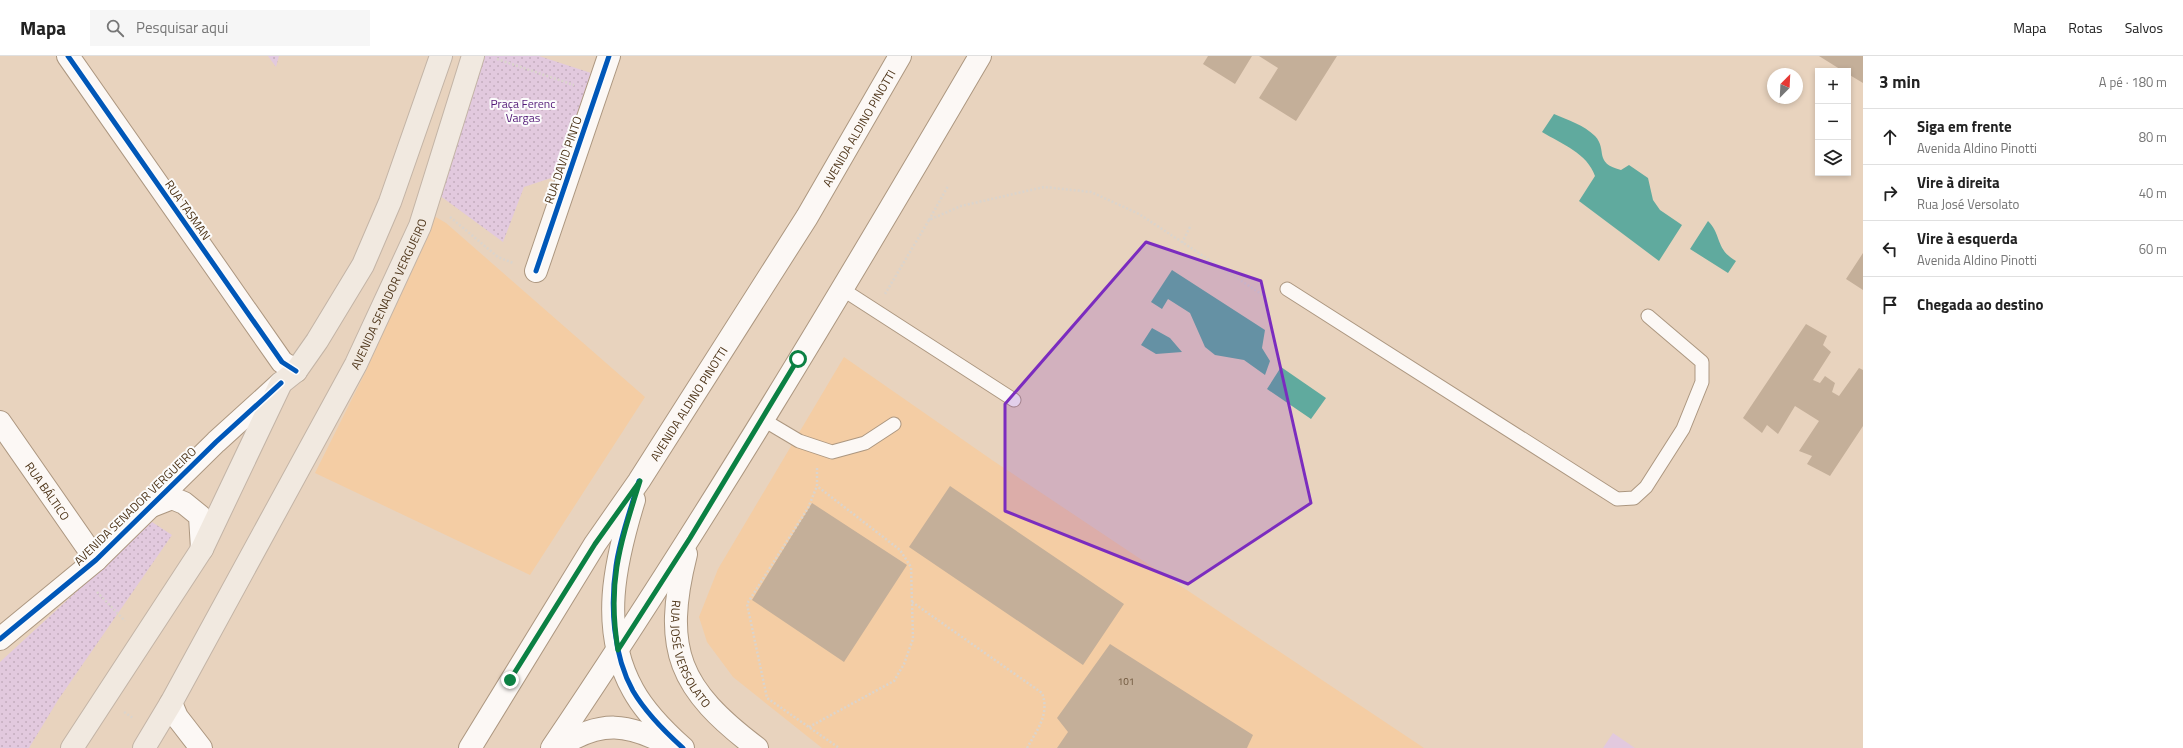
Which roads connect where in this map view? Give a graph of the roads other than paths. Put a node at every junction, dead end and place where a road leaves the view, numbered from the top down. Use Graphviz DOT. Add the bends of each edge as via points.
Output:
graph roads {
  1 [pos="68,56"];
  2 [pos="441,56"];
  3 [pos="472,56"];
  4 [pos="609,56"];
  5 [pos="900,56"];
  6 [pos="980,56"];
  7 [pos="536,271"];
  8 [pos="842,288"];
  9 [pos="1287,289"];
  10 [pos="1648,316"];
  11 [pos="288,377"];
  12 [pos="1014,400"];
  13 [pos="762,419"];
  14 [pos="0,422"];
  15 [pos="894,424"];
  16 [pos="640,481"];
  17 [pos="146,508"];
  18 [pos="690,538"];
  19 [pos="202,549"];
  20 [pos="96,560"];
  21 [pos="0,640"];
  22 [pos="618,650"];
  23 [pos="171,703"];
  24 [pos="72,748"];
  25 [pos="144,748"];
  26 [pos="201,748"];
  27 [pos="470,748"];
  28 [pos="552,748"];
  29 [pos="557,748"];
  30 [pos="675,748"];
  31 [pos="683,748"];
  32 [pos="757,748"];
  1 -- 11 [label="main road, RUA TASMAN" via="282,362"];
  2 -- 11 [label="main road, AVENIDA SENADOR VERGUEIRO" via="390,202 363,265 317,342"];
  3 -- 23 [label="main road, AVENIDA SENADOR VERGUEIRO" via="420,226 356,364"];
  4 -- 7 [label="main road, RUA DAVID PINTO"];
  5 -- 16 [label="main road, AVENIDA ALDINO PINOTTI" via="807,217"];
  6 -- 8 [label="main road"];
  8 -- 12 [label="lane"];
  8 -- 13 [label="main road"];
  9 -- 10 [label="lane" via="1616,499 1634,498 1646,487 1683,429 1702,382 1702,362"];
  11 -- 17 [label="main road, AVENIDA SENADOR VERGUEIRO"];
  11 -- 19 [label="main road, AVENIDA SENADOR VERGUEIRO"];
  13 -- 15 [label="lane" via="799,441 832,452 865,443"];
  13 -- 18 [label="main road"];
  14 -- 20 [label="main road, RUA BÁLTICO"];
  16 -- 22 [label="main road" via="620,543 616,566 613,618"];
  16 -- 27 [label="main road, AVENIDA ALDINO PINOTTI" via="595,544"];
  17 -- 19 [label="main road" via="172,498 194,510 200,516"];
  17 -- 20 [label="main road, AVENIDA SENADOR VERGUEIRO"];
  18 -- 22 [label="main road"];
  18 -- 32 [label="main road, RUA JOSÉ VERSOLATO" via="677,598 676,638 679,655 700,695"];
  19 -- 24 [label="main road, AVENIDA SENADOR VERGUEIRO"];
  20 -- 21 [label="main road, AVENIDA SENADOR VERGUEIRO"];
  22 -- 28 [label="main road"];
  22 -- 31 [label="main road" via="633,690 661,728"];
  23 -- 25 [label="main road, AVENIDA SENADOR VERGUEIRO"];
  23 -- 26 [label="main road" via="177,717"];
  29 -- 30 [label="main road" via="590,730 604,728 638,731"];
}
